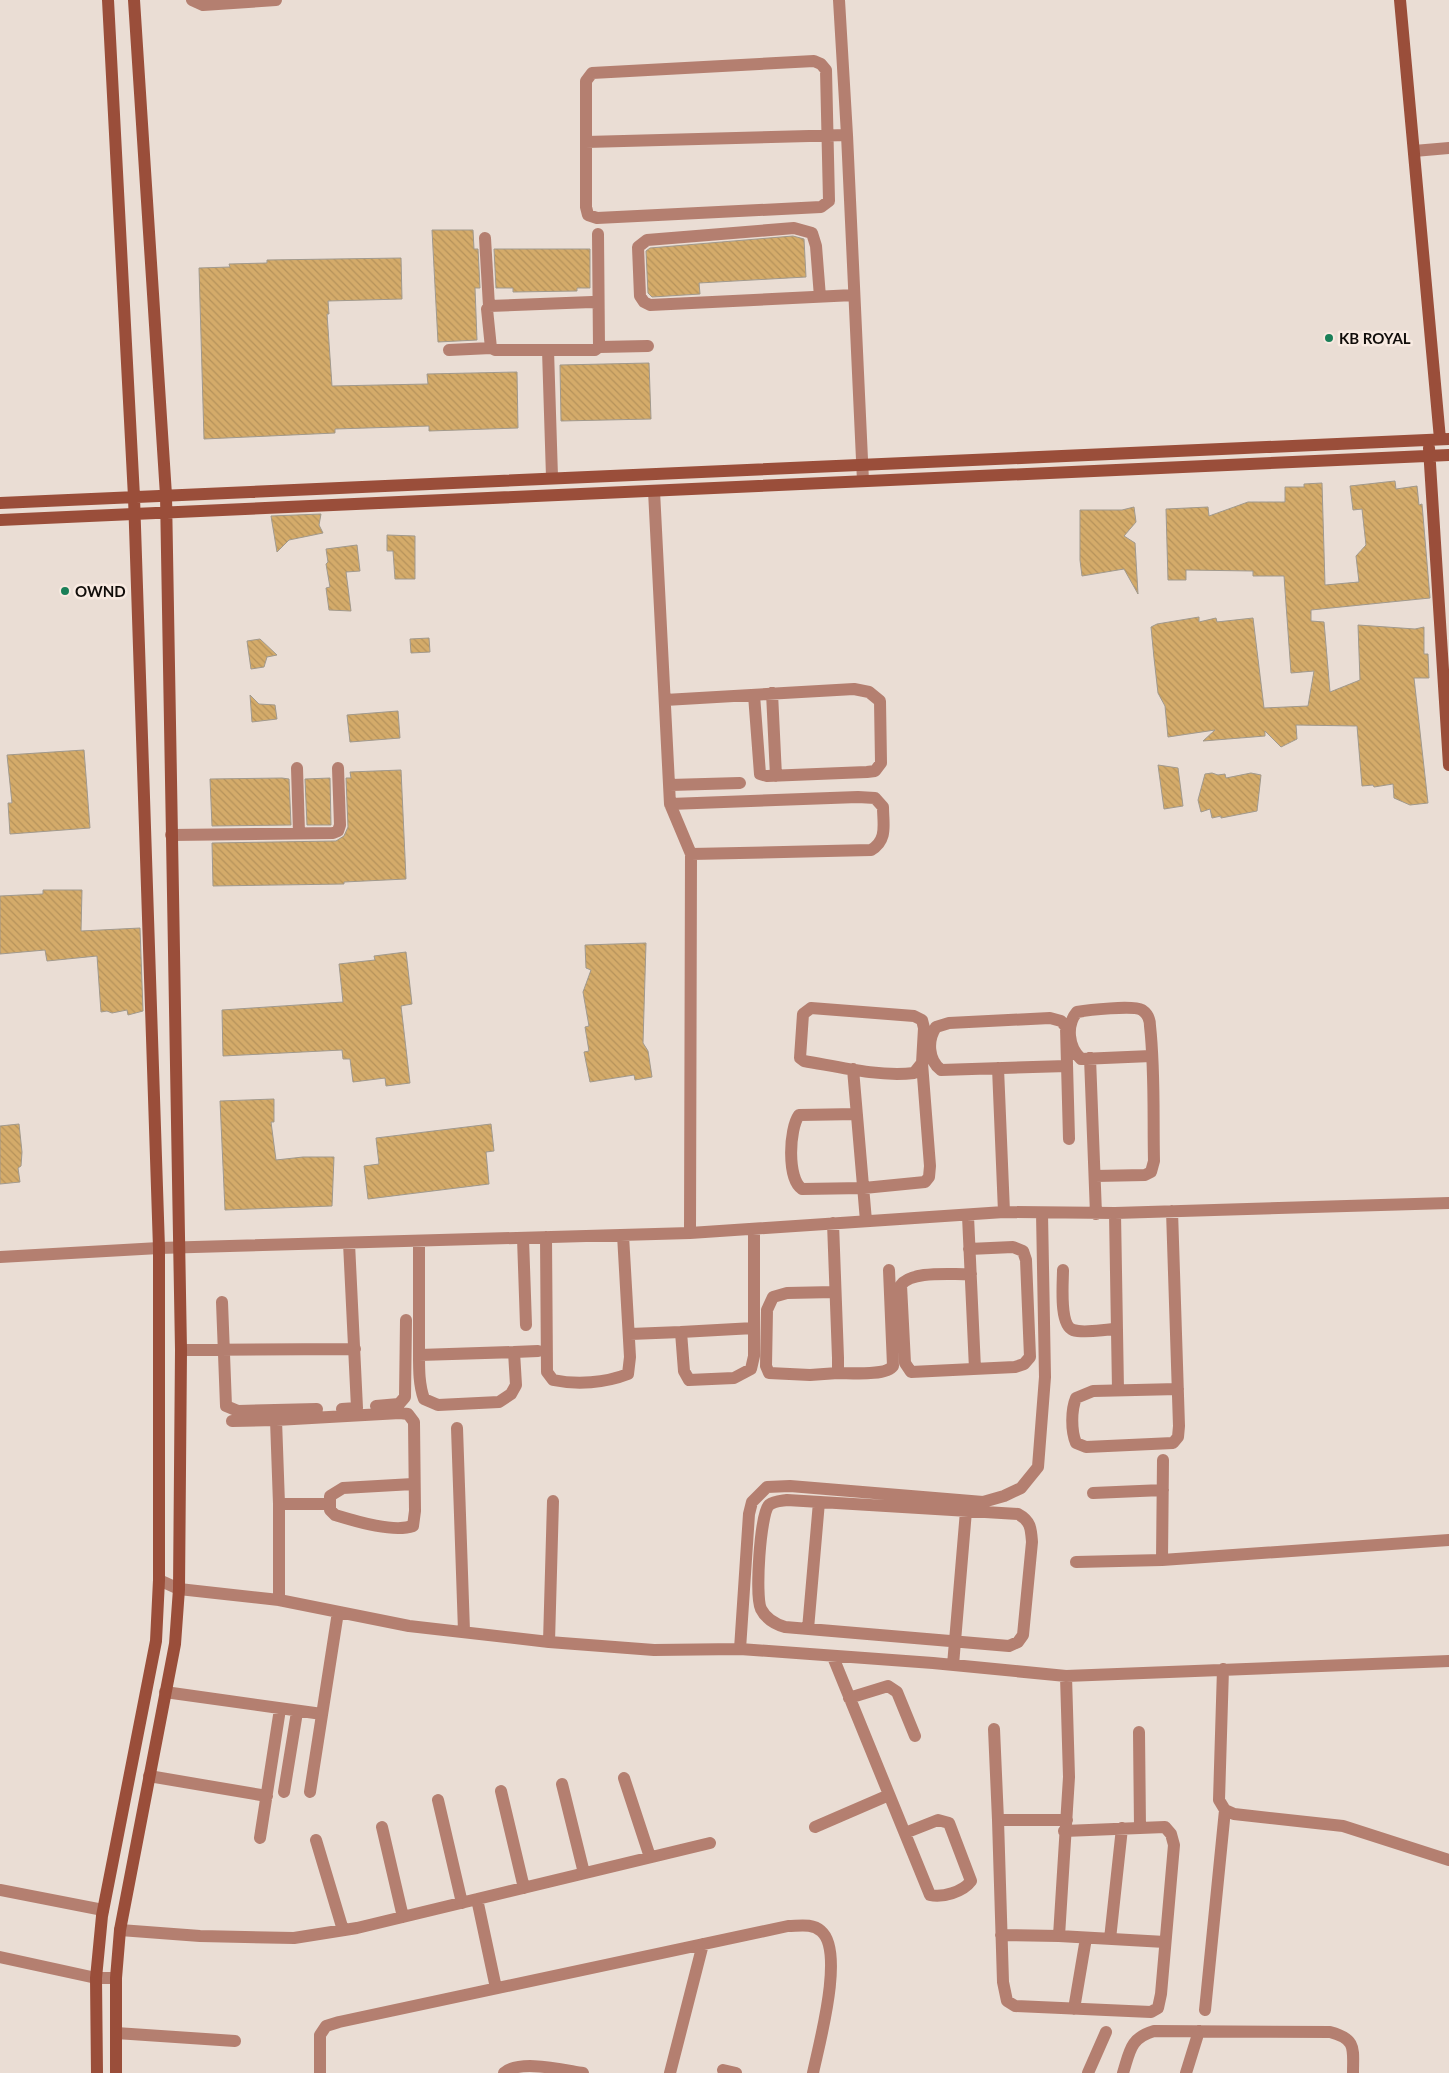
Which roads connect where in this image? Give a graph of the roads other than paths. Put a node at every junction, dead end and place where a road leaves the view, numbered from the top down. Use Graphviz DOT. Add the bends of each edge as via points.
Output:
graph roads {
  1 [pos="108,0"];
  2 [pos="134,0"];
  3 [pos="192,0"];
  4 [pos="276,0"];
  5 [pos="839,0"];
  6 [pos="1400,0"];
  7 [pos="848,134"];
  8 [pos="826,135"];
  9 [pos="586,142"];
  10 [pos="1449,148"];
  11 [pos="1414,151"];
  12 [pos="598,234"];
  13 [pos="485,238"];
  14 [pos="854,295"];
  15 [pos="820,296"];
  16 [pos="598,304"];
  17 [pos="489,306"];
  18 [pos="648,346"];
  19 [pos="599,347"];
  20 [pos="491,348"];
  21 [pos="449,350"];
  22 [pos="548,350"];
  23 [pos="1439,439"];
  24 [pos="1449,454"];
  25 [pos="1429,455"];
  26 [pos="861,463"];
  27 [pos="552,477"];
  28 [pos="863,481"];
  29 [pos="654,490"];
  30 [pos="166,495"];
  31 [pos="134,497"];
  32 [pos="0,503"];
  33 [pos="166,512"];
  34 [pos="134,514"];
  35 [pos="0,520"];
  36 [pos="772,693"];
  37 [pos="754,695"];
  38 [pos="665,700"];
  39 [pos="1449,765"];
  40 [pos="297,768"];
  41 [pos="338,768"];
  42 [pos="776,776"];
  43 [pos="740,784"];
  44 [pos="670,785"];
  45 [pos="670,804"];
  46 [pos="299,833"];
  47 [pos="171,835"];
  48 [pos="691,854"];
  49 [pos="1151,1056"];
  50 [pos="1090,1058"];
  51 [pos="922,1063"];
  52 [pos="1067,1066"];
  53 [pos="998,1068"];
  54 [pos="853,1069"];
  55 [pos="857,1114"];
  56 [pos="1069,1138"];
  57 [pos="1095,1176"];
  58 [pos="864,1188"];
  59 [pos="1449,1203"];
  60 [pos="1004,1212"];
  61 [pos="1172,1212"];
  62 [pos="1042,1213"];
  63 [pos="1115,1213"];
  64 [pos="1096,1214"];
  65 [pos="968,1216"];
  66 [pos="866,1221"];
  67 [pos="833,1224"];
  68 [pos="754,1229"];
  69 [pos="690,1233"];
  70 [pos="622,1235"];
  71 [pos="546,1237"];
  72 [pos="523,1238"];
  73 [pos="419,1241"];
  74 [pos="349,1243"];
  75 [pos="159,1248"];
  76 [pos="177,1248"];
  77 [pos="970,1249"];
  78 [pos="0,1257"];
  79 [pos="889,1270"];
  80 [pos="1063,1270"];
  81 [pos="971,1274"];
  82 [pos="836,1292"];
  83 [pos="222,1302"];
  84 [pos="406,1320"];
  85 [pos="526,1325"];
  86 [pos="754,1328"];
  87 [pos="1117,1329"];
  88 [pos="682,1332"];
  89 [pos="630,1334"];
  90 [pos="223,1349"];
  91 [pos="354,1349"];
  92 [pos="181,1350"];
  93 [pos="538,1351"];
  94 [pos="514,1352"];
  95 [pos="419,1355"];
  96 [pos="975,1369"];
  97 [pos="838,1373"];
  98 [pos="1178,1389"];
  99 [pos="1118,1390"];
  100 [pos="357,1408"];
  101 [pos="276,1420"];
  102 [pos="232,1421"];
  103 [pos="457,1428"];
  104 [pos="1163,1460"];
  105 [pos="413,1484"];
  106 [pos="1163,1490"];
  107 [pos="1093,1493"];
  108 [pos="553,1501"];
  109 [pos="819,1502"];
  110 [pos="280,1504"];
  111 [pos="330,1504"];
  112 [pos="966,1511"];
  113 [pos="1449,1540"];
  114 [pos="1162,1560"];
  115 [pos="1076,1562"];
  116 [pos="159,1580"];
  117 [pos="179,1589"];
  118 [pos="279,1600"];
  119 [pos="338,1612"];
  120 [pos="808,1629"];
  121 [pos="464,1631"];
  122 [pos="955,1641"];
  123 [pos="549,1642"];
  124 [pos="740,1649"];
  125 [pos="832,1656"];
  126 [pos="1449,1661"];
  127 [pos="953,1665"];
  128 [pos="1223,1669"];
  129 [pos="1066,1676"];
  130 [pos="165,1692"];
  131 [pos="849,1698"];
  132 [pos="280,1709"];
  133 [pos="297,1712"];
  134 [pos="322,1714"];
  135 [pos="994,1729"];
  136 [pos="1139,1732"];
  137 [pos="915,1736"];
  138 [pos="149,1776"];
  139 [pos="624,1778"];
  140 [pos="562,1784"];
  141 [pos="501,1791"];
  142 [pos="284,1792"];
  143 [pos="310,1792"];
  144 [pos="889,1795"];
  145 [pos="267,1796"];
  146 [pos="438,1800"];
  147 [pos="1224,1810"];
  148 [pos="998,1820"];
  149 [pos="1065,1825"];
  150 [pos="382,1827"];
  151 [pos="815,1827"];
  152 [pos="1122,1828"];
  153 [pos="1140,1828"];
  154 [pos="905,1833"];
  155 [pos="260,1838"];
  156 [pos="316,1840"];
  157 [pos="710,1843"];
  158 [pos="650,1857"];
  159 [pos="1449,1860"];
  160 [pos="584,1873"];
  161 [pos="524,1888"];
  162 [pos="0,1890"];
  163 [pos="477,1899"];
  164 [pos="462,1903"];
  165 [pos="103,1910"];
  166 [pos="403,1917"];
  167 [pos="120,1930"];
  168 [pos="342,1930"];
  169 [pos="1001,1935"];
  170 [pos="1059,1936"];
  171 [pos="1086,1938"];
  172 [pos="1110,1939"];
  173 [pos="1165,1942"];
  174 [pos="703,1944"];
  175 [pos="0,1957"];
  176 [pos="96,1978"];
  177 [pos="116,1978"];
  178 [pos="496,1988"];
  179 [pos="1074,2009"];
  180 [pos="1205,2010"];
  181 [pos="1199,2031"];
  182 [pos="1106,2032"];
  183 [pos="116,2033"];
  184 [pos="235,2041"];
  185 [pos="723,2070"];
  186 [pos="97,2073"];
  187 [pos="116,2073"];
  188 [pos="320,2073"];
  189 [pos="504,2073"];
  190 [pos="583,2073"];
  191 [pos="670,2073"];
  192 [pos="736,2073"];
  193 [pos="813,2073"];
  194 [pos="1088,2073"];
  195 [pos="1122,2073"];
  196 [pos="1186,2073"];
  197 [pos="1354,2073"];
  1 -- 31 [label="street"];
  2 -- 30 [label="street"];
  3 -- 4 [label="street" via="203,5"];
  5 -- 7 [label="street"];
  6 -- 11 [label="street"];
  7 -- 8 [label="street"];
  7 -- 14 [label="street"];
  8 -- 9 [label="street"];
  8 -- 9 [label="street" via="826,70 814,61 592,73 586,81"];
  8 -- 9 [label="street" via="829,201 821,207 597,218 588,215 586,207"];
  10 -- 11 [label="street"];
  11 -- 23 [label="street"];
  12 -- 16 [label="street"];
  13 -- 17 [label="street"];
  14 -- 15 [label="street"];
  14 -- 26 [label="street"];
  15 -- 15 [label="street" via="650,305 640,296 638,247 647,240 794,228 806,230 812,233 816,246"];
  16 -- 17 [label="street"];
  16 -- 19 [label="street"];
  17 -- 20 [label="street"];
  18 -- 19 [label="street"];
  19 -- 22 [label="street" via="595,350"];
  20 -- 21 [label="street"];
  20 -- 22 [label="street"];
  22 -- 27 [label="street"];
  23 -- 25 [label="street"];
  23 -- 26 [label="street"];
  24 -- 25 [label="street"];
  25 -- 28 [label="street"];
  25 -- 39 [label="street"];
  26 -- 27 [label="street"];
  26 -- 28 [label="street"];
  27 -- 30 [label="street"];
  28 -- 29 [label="street"];
  29 -- 33 [label="street"];
  29 -- 38 [label="street"];
  30 -- 31 [label="street"];
  30 -- 33 [label="street"];
  31 -- 32 [label="street"];
  31 -- 34 [label="street"];
  33 -- 34 [label="street"];
  33 -- 47 [label="street"];
  34 -- 35 [label="street"];
  34 -- 75 [label="street"];
  36 -- 37 [label="street"];
  36 -- 42 [label="street"];
  36 -- 42 [label="street" via="854,689 870,692 880,701 882,763 875,771"];
  37 -- 38 [label="street"];
  37 -- 42 [label="street" via="760,774"];
  38 -- 44 [label="street"];
  40 -- 46 [label="street"];
  41 -- 46 [label="street" via="338,831"];
  43 -- 44 [label="street"];
  44 -- 45 [label="street"];
  45 -- 48 [label="street"];
  45 -- 48 [label="street" via="858,797 875,798 883,807 884,837 871,850"];
  46 -- 47 [label="street"];
  47 -- 76 [label="street"];
  48 -- 69 [label="street"];
  49 -- 50 [label="street"];
  49 -- 50 [label="street" via="1150,1025 1147,1015 1140,1009 1087,1010 1077,1012 1071,1019 1071,1045 1081,1059"];
  49 -- 57 [label="street" via="1154,1161 1151,1172"];
  50 -- 57 [label="street"];
  51 -- 54 [label="street" via="914,1073 904,1074"];
  51 -- 54 [label="street" via="924,1028 922,1020 914,1016 811,1008 804,1014 800,1058"];
  51 -- 58 [label="street" via="929,1177 925,1182"];
  52 -- 53 [label="street"];
  52 -- 53 [label="street" via="1066,1027 1061,1021 1050,1018 949,1024 936,1027 931,1034 931,1059 941,1070"];
  52 -- 56 [label="street"];
  53 -- 60 [label="street"];
  54 -- 55 [label="street"];
  55 -- 58 [label="street"];
  55 -- 58 [label="street" via="799,1115 794,1122 792,1137 793,1176 802,1189"];
  57 -- 64 [label="street"];
  58 -- 66 [label="street"];
  59 -- 61 [label="street"];
  60 -- 62 [label="street"];
  60 -- 65 [label="street"];
  61 -- 63 [label="street"];
  61 -- 98 [label="street"];
  62 -- 64 [label="street"];
  62 -- 124 [label="street" via="1044,1377 1038,1467 1021,1488 983,1502 790,1486 767,1487 752,1502 749,1514"];
  63 -- 64 [label="street"];
  63 -- 87 [label="street"];
  65 -- 66 [label="street"];
  65 -- 77 [label="street"];
  66 -- 67 [label="street"];
  67 -- 68 [label="street"];
  67 -- 82 [label="street"];
  68 -- 69 [label="street"];
  68 -- 86 [label="street"];
  69 -- 70 [label="street"];
  70 -- 71 [label="street"];
  70 -- 89 [label="street"];
  71 -- 72 [label="street"];
  71 -- 89 [label="street" via="547,1372 553,1380 565,1383 611,1380 628,1374"];
  72 -- 73 [label="street"];
  72 -- 85 [label="street"];
  73 -- 74 [label="street"];
  73 -- 95 [label="street"];
  74 -- 76 [label="street"];
  74 -- 91 [label="street"];
  75 -- 76 [label="street"];
  75 -- 78 [label="street"];
  75 -- 116 [label="street"];
  76 -- 92 [label="street"];
  77 -- 81 [label="street"];
  77 -- 96 [label="street" via="1013,1247 1022,1251 1026,1260 1031,1347 1030,1357 1024,1364"];
  79 -- 97 [label="street" via="894,1366 883,1372"];
  80 -- 87 [label="street" via="1064,1319 1068,1327 1074,1330"];
  81 -- 96 [label="street"];
  81 -- 96 [label="street" via="917,1276 906,1279 901,1285 905,1363 911,1372"];
  82 -- 97 [label="street"];
  82 -- 97 [label="street" via="787,1293 773,1297 766,1310 766,1366 769,1374"];
  83 -- 90 [label="street"];
  84 -- 100 [label="street" via="405,1397 399,1404"];
  86 -- 88 [label="street"];
  86 -- 88 [label="street" via="751,1369 734,1378 689,1380 684,1371"];
  87 -- 99 [label="street"];
  88 -- 89 [label="street"];
  90 -- 91 [label="street"];
  90 -- 92 [label="street"];
  90 -- 100 [label="street" via="226,1406 238,1410"];
  91 -- 100 [label="street"];
  92 -- 117 [label="street"];
  93 -- 94 [label="street"];
  94 -- 95 [label="street"];
  94 -- 95 [label="street" via="516,1384 511,1394 498,1402 438,1404 424,1399"];
  98 -- 99 [label="street"];
  98 -- 99 [label="street" via="1178,1437 1173,1443 1086,1447 1076,1443 1073,1406 1076,1398 1094,1391"];
  101 -- 102 [label="street"];
  101 -- 105 [label="street" via="408,1414 414,1422"];
  101 -- 110 [label="street"];
  103 -- 121 [label="street"];
  104 -- 106 [label="street"];
  105 -- 111 [label="street" via="343,1488 330,1496"];
  105 -- 111 [label="street" via="413,1526 406,1529 335,1515"];
  106 -- 107 [label="street"];
  106 -- 114 [label="street"];
  108 -- 123 [label="street"];
  109 -- 112 [label="street"];
  109 -- 120 [label="street"];
  109 -- 120 [label="street" via="787,1500 768,1506 757,1586 760,1607 765,1616 785,1627"];
  110 -- 111 [label="street"];
  110 -- 118 [label="street"];
  112 -- 122 [label="street"];
  112 -- 122 [label="street" via="1018,1514 1031,1527 1032,1542 1022,1635 1018,1642 1009,1646"];
  113 -- 114 [label="street"];
  114 -- 115 [label="street"];
  116 -- 117 [label="street"];
  116 -- 165 [label="street" via="156,1641"];
  117 -- 118 [label="street"];
  117 -- 130 [label="street"];
  118 -- 119 [label="street"];
  119 -- 121 [label="street" via="409,1626"];
  119 -- 134 [label="street"];
  120 -- 122 [label="street"];
  121 -- 123 [label="street"];
  122 -- 127 [label="street"];
  123 -- 124 [label="street" via="654,1650"];
  124 -- 125 [label="street"];
  125 -- 127 [label="street"];
  125 -- 131 [label="street"];
  126 -- 128 [label="street"];
  127 -- 129 [label="street"];
  128 -- 129 [label="street"];
  128 -- 147 [label="street" via="1219,1800"];
  129 -- 149 [label="street" via="1069,1777"];
  130 -- 132 [label="street"];
  130 -- 138 [label="street"];
  131 -- 137 [label="street" via="888,1686 897,1692"];
  131 -- 144 [label="street"];
  132 -- 133 [label="street"];
  132 -- 145 [label="street"];
  133 -- 134 [label="street"];
  133 -- 142 [label="street"];
  134 -- 143 [label="street"];
  135 -- 148 [label="street"];
  136 -- 153 [label="street"];
  138 -- 145 [label="street"];
  138 -- 167 [label="street"];
  139 -- 158 [label="street"];
  140 -- 160 [label="street"];
  141 -- 161 [label="street"];
  144 -- 151 [label="street"];
  144 -- 154 [label="street"];
  145 -- 155 [label="street"];
  146 -- 164 [label="street"];
  147 -- 159 [label="street" via="1234,1814 1343,1826"];
  147 -- 180 [label="street"];
  148 -- 149 [label="street"];
  148 -- 169 [label="street"];
  149 -- 152 [label="street"];
  149 -- 170 [label="street"];
  150 -- 166 [label="street"];
  152 -- 153 [label="street"];
  152 -- 172 [label="street"];
  153 -- 173 [label="street" via="1165,1827 1174,1844"];
  154 -- 154 [label="street" via="938,1820 949,1823 971,1881 966,1888 938,1897 930,1895"];
  156 -- 168 [label="street"];
  157 -- 158 [label="street"];
  158 -- 160 [label="street"];
  160 -- 161 [label="street"];
  161 -- 163 [label="street"];
  162 -- 165 [label="street"];
  163 -- 164 [label="street"];
  163 -- 178 [label="street"];
  164 -- 166 [label="street"];
  165 -- 176 [label="street"];
  166 -- 168 [label="street"];
  167 -- 168 [label="street" via="294,1938"];
  167 -- 177 [label="street"];
  169 -- 170 [label="street"];
  169 -- 179 [label="street" via="1007,2000 1016,2006"];
  170 -- 171 [label="street"];
  171 -- 172 [label="street"];
  171 -- 179 [label="street"];
  172 -- 173 [label="street"];
  173 -- 179 [label="street" via="1158,2008 1151,2012"];
  174 -- 178 [label="street"];
  174 -- 191 [label="street"];
  174 -- 193 [label="street" via="788,1926 811,1926 821,1931 829,1942 832,1961"];
  175 -- 176 [label="street"];
  176 -- 177 [label="street"];
  176 -- 186 [label="street"];
  177 -- 183 [label="street"];
  178 -- 188 [label="street" via="326,2026 320,2035"];
  181 -- 195 [label="street" via="1154,2031 1140,2035"];
  181 -- 196 [label="street"];
  181 -- 197 [label="street" via="1330,2032 1344,2036 1353,2046"];
  182 -- 194 [label="street"];
  183 -- 184 [label="street"];
  183 -- 187 [label="street"];
  185 -- 192 [label="street"];
  189 -- 190 [label="street" via="517,2066"];
}
